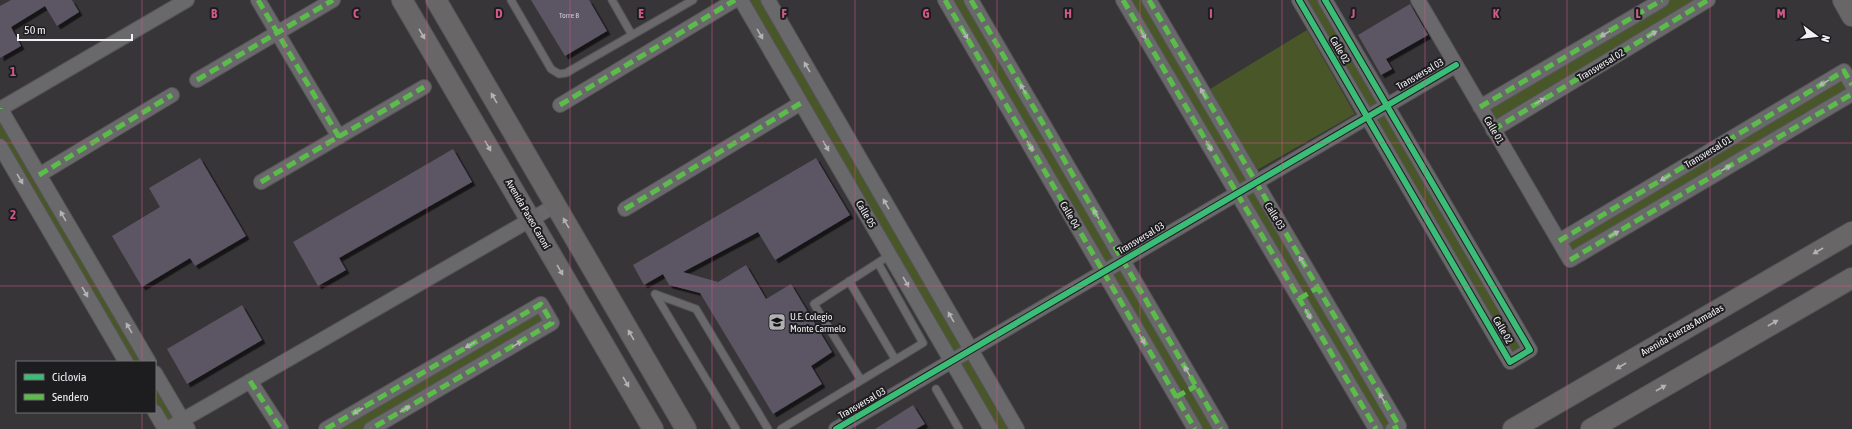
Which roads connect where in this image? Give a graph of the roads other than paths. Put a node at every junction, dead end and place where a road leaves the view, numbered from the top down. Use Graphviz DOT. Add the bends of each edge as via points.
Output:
graph roads {
  1 [pos="187,0"];
  2 [pos="258,0"];
  3 [pos="333,0"];
  4 [pos="402,0"];
  5 [pos="436,0"];
  6 [pos="511,0"];
  7 [pos="612,0"];
  8 [pos="693,0"];
  9 [pos="735,0"];
  10 [pos="741,0"];
  11 [pos="768,0"];
  12 [pos="945,0"];
  13 [pos="971,0"];
  14 [pos="1123,0"];
  15 [pos="1149,0"];
  16 [pos="1299,0"];
  17 [pos="1325,0"];
  18 [pos="1418,0"];
  19 [pos="1662,0"];
  20 [pos="1708,0"];
  21 [pos="1843,0"];
  22 [pos="1852,16"];
  23 [pos="277,33"];
  24 [pos="632,35"];
  25 [pos="792,42"];
  26 [pos="772,53"];
  27 [pos="1456,65"];
  28 [pos="197,80"];
  29 [pos="817,85"];
  30 [pos="1852,85"];
  31 [pos="424,87"];
  32 [pos="1852,94"];
  33 [pos="172,95"];
  34 [pos="799,100"];
  35 [pos="560,105"];
  36 [pos="1387,105"];
  37 [pos="1480,107"];
  38 [pos="0,109"];
  39 [pos="1367,117"];
  40 [pos="1493,130"];
  41 [pos="339,137"];
  42 [pos="0,146"];
  43 [pos="39,175"];
  44 [pos="261,182"];
  45 [pos="1256,182"];
  46 [pos="1237,193"];
  47 [pos="556,205"];
  48 [pos="625,209"];
  49 [pos="530,219"];
  50 [pos="1852,232"];
  51 [pos="1559,241"];
  52 [pos="909,244"];
  53 [pos="890,255"];
  54 [pos="1124,260"];
  55 [pos="878,263"];
  56 [pos="1103,273"];
  57 [pos="1852,278"];
  58 [pos="850,281"];
  59 [pos="1317,288"];
  60 [pos="1299,299"];
  61 [pos="971,350"];
  62 [pos="895,359"];
  63 [pos="125,361"];
  64 [pos="148,361"];
  65 [pos="952,361"];
  66 [pos="156,375"];
  67 [pos="861,380"];
  68 [pos="250,381"];
  69 [pos="1196,386"];
  70 [pos="936,389"];
  71 [pos="1176,397"];
  72 [pos="156,413"];
  73 [pos="185,424"];
  74 [pos="1012,427"];
  75 [pos="166,429"];
  76 [pos="281,429"];
  77 [pos="326,429"];
  78 [pos="372,429"];
  79 [pos="653,429"];
  80 [pos="686,429"];
  81 [pos="736,429"];
  82 [pos="768,429"];
  83 [pos="781,429"];
  84 [pos="836,429"];
  85 [pos="959,429"];
  86 [pos="991,429"];
  87 [pos="1195,429"];
  88 [pos="1221,429"];
  89 [pos="1376,429"];
  90 [pos="1393,429"];
  91 [pos="1513,429"];
  92 [pos="1591,429"];
  1 -- 38 [label="street"];
  2 -- 23 [label="street"];
  3 -- 23 [label="street"];
  4 -- 49 [label="street, Avenida Paseo Caroní, one-way"];
  47 -- 5 [label="street, one-way"];
  6 -- 24 [label="lane" via="551,69 559,74 566,73"];
  7 -- 24 [label="lane"];
  8 -- 24 [label="lane"];
  9 -- 35 [label="street"];
  10 -- 26 [label="street, Calle 05, one-way"];
  11 -- 25 [label="street"];
  12 -- 56 [label="street, Calle 04, one-way"];
  54 -- 13 [label="street, one-way"];
  14 -- 46 [label="street, one-way"];
  45 -- 15 [label="street, Calle 03, one-way"];
  16 -- 39 [label="street, Calle 02"];
  17 -- 36 [label="street, Calle 02"];
  18 -- 27 [label="street, Calle 01"];
  19 -- 37 [label="street, one-way"];
  40 -- 20 [label="street, Transversal 02, one-way"];
  21 -- 22 [label="street"];
  23 -- 28 [label="street"];
  23 -- 41 [label="street"];
  25 -- 26 [label="street"];
  29 -- 25 [label="street, one-way"];
  26 -- 34 [label="street, Calle 05"];
  27 -- 36 [label="street, Transversal 03"];
  27 -- 37 [label="street, Calle 01"];
  29 -- 34 [label="street"];
  52 -- 29 [label="street, one-way"];
  30 -- 51 [label="street, Transversal 01, one-way" via="1844,72"];
  31 -- 41 [label="street"];
  51 -- 32 [label="street, Calle 01, one-way" via="1570,260"];
  33 -- 43 [label="street"];
  34 -- 48 [label="street"];
  34 -- 53 [label="street, Calle 05, one-way"];
  36 -- 39 [label="street, Transversal 03"];
  36 -- 39 [label="street, Calle 02" via="1530,350 1510,362"];
  37 -- 40 [label="street, Calle 01"];
  38 -- 43 [label="street"];
  39 -- 45 [label="street, Transversal 03"];
  40 -- 51 [label="street, Calle 01"];
  41 -- 44 [label="street"];
  42 -- 63 [label="street, one-way"];
  64 -- 43 [label="street, one-way"];
  45 -- 46 [label="street, Transversal 03"];
  59 -- 45 [label="street, Calle 03, one-way"];
  46 -- 54 [label="street, Transversal 03"];
  46 -- 60 [label="street"];
  47 -- 49 [label="street"];
  80 -- 47 [label="street, one-way"];
  49 -- 68 [label="street"];
  49 -- 79 [label="street, Avenida Paseo Caroní, one-way"];
  50 -- 91 [label="street, Avenida Fuerzas Armadas, one-way"];
  52 -- 53 [label="street"];
  61 -- 52 [label="street, one-way"];
  53 -- 55 [label="lane"];
  53 -- 65 [label="street, Calle 05, one-way"];
  54 -- 56 [label="street, Transversal 03"];
  69 -- 54 [label="street, one-way"];
  55 -- 58 [label="lane"];
  55 -- 62 [label="lane" via="923,343"];
  56 -- 61 [label="street, Transversal 03"];
  56 -- 71 [label="street, Calle 04, one-way"];
  92 -- 57 [label="street, one-way"];
  58 -- 62 [label="lane"];
  58 -- 67 [label="lane" via="814,304"];
  59 -- 60 [label="street"];
  90 -- 59 [label="street, Calle 03, one-way" via="1398,426"];
  60 -- 89 [label="street, one-way"];
  61 -- 65 [label="street, Transversal 03"];
  61 -- 74 [label="street"];
  62 -- 67 [label="lane"];
  65 -- 84 [label="street, Transversal 03"];
  65 -- 86 [label="street, Calle 05"];
  66 -- 73 [label="street"];
  67 -- 83 [label="lane"];
  68 -- 73 [label="street"];
  68 -- 76 [label="street"];
  69 -- 71 [label="street"];
  69 -- 88 [label="street"];
  70 -- 85 [label="lane"];
  71 -- 87 [label="street, Calle 04"];
  72 -- 75 [label="street"];
  73 -- 75 [label="street"];
  78 -- 77 [label="street, one-way" via="552,323 541,304"];
  81 -- 82 [label="lane" via="655,294 696,309"];
}
